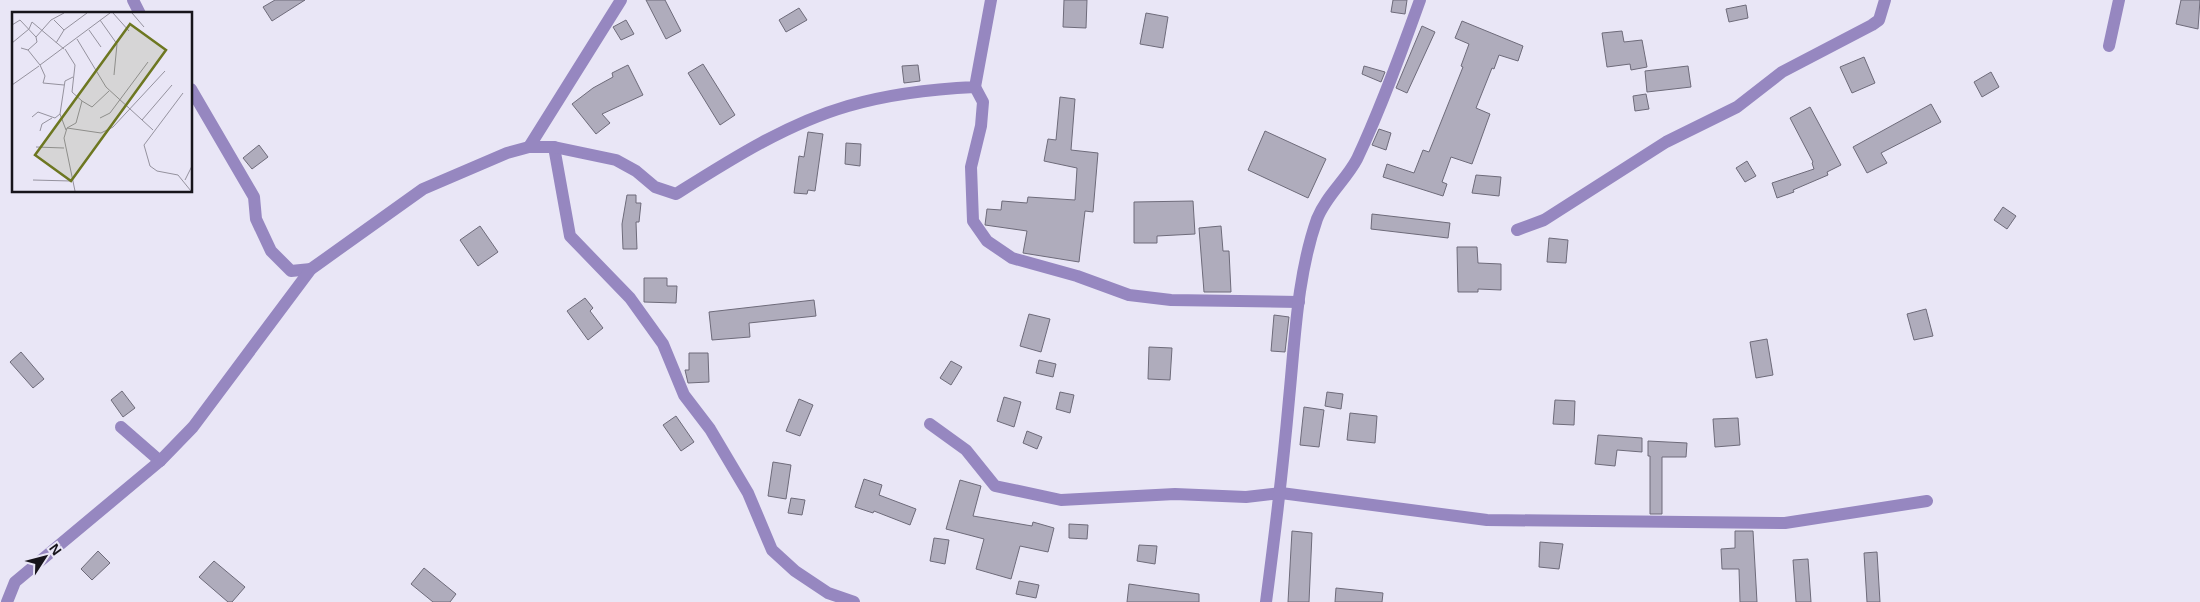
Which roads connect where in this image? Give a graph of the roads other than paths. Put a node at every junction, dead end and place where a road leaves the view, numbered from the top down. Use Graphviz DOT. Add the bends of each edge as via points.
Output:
graph roads {
  1 [pos="133,0"];
  2 [pos="621,0"];
  3 [pos="991,0"];
  4 [pos="1420,0"];
  5 [pos="1885,0"];
  6 [pos="2120,0"];
  7 [pos="139,12"];
  8 [pos="2109,46"];
  9 [pos="975,87"];
  10 [pos="192,91"];
  11 [pos="529,147"];
  12 [pos="554,147"];
  13 [pos="1517,230"];
  14 [pos="311,269"];
  15 [pos="1299,302"];
  16 [pos="930,424"];
  17 [pos="121,427"];
  18 [pos="160,460"];
  19 [pos="1280,493"];
  20 [pos="1927,501"];
  21 [pos="7,602"];
  22 [pos="854,602"];
  23 [pos="1266,602"];
  1 -- 7 [label="street"];
  2 -- 11 [label="street"];
  3 -- 9 [label="street"];
  4 -- 15 [label="street" via="1356,160 1318,217"];
  5 -- 13 [label="street" via="1878,20 1872,25 1782,72 1737,107 1666,142 1544,220"];
  6 -- 8 [label="street"];
  9 -- 12 [label="street" via="926,90 848,106 790,128 676,194 655,187 616,160"];
  9 -- 15 [label="street" via="983,102 971,167 973,221 987,241 1012,258 1129,295 1171,300"];
  10 -- 14 [label="street" via="254,197 256,219 272,251 291,270"];
  11 -- 12 [label="street"];
  11 -- 14 [label="street" via="507,153 423,190"];
  12 -- 22 [label="street" via="570,236 630,298 663,344 684,395 710,429 748,493 772,550 795,571 828,593"];
  14 -- 18 [label="street" via="193,427"];
  15 -- 19 [label="street"];
  16 -- 19 [label="street" via="966,450 994,486 1061,500 1175,494 1246,497"];
  17 -- 18 [label="street"];
  18 -- 21 [label="street" via="15,582"];
  19 -- 20 [label="street" via="1487,520 1785,524"];
  19 -- 23 [label="street"];
}
